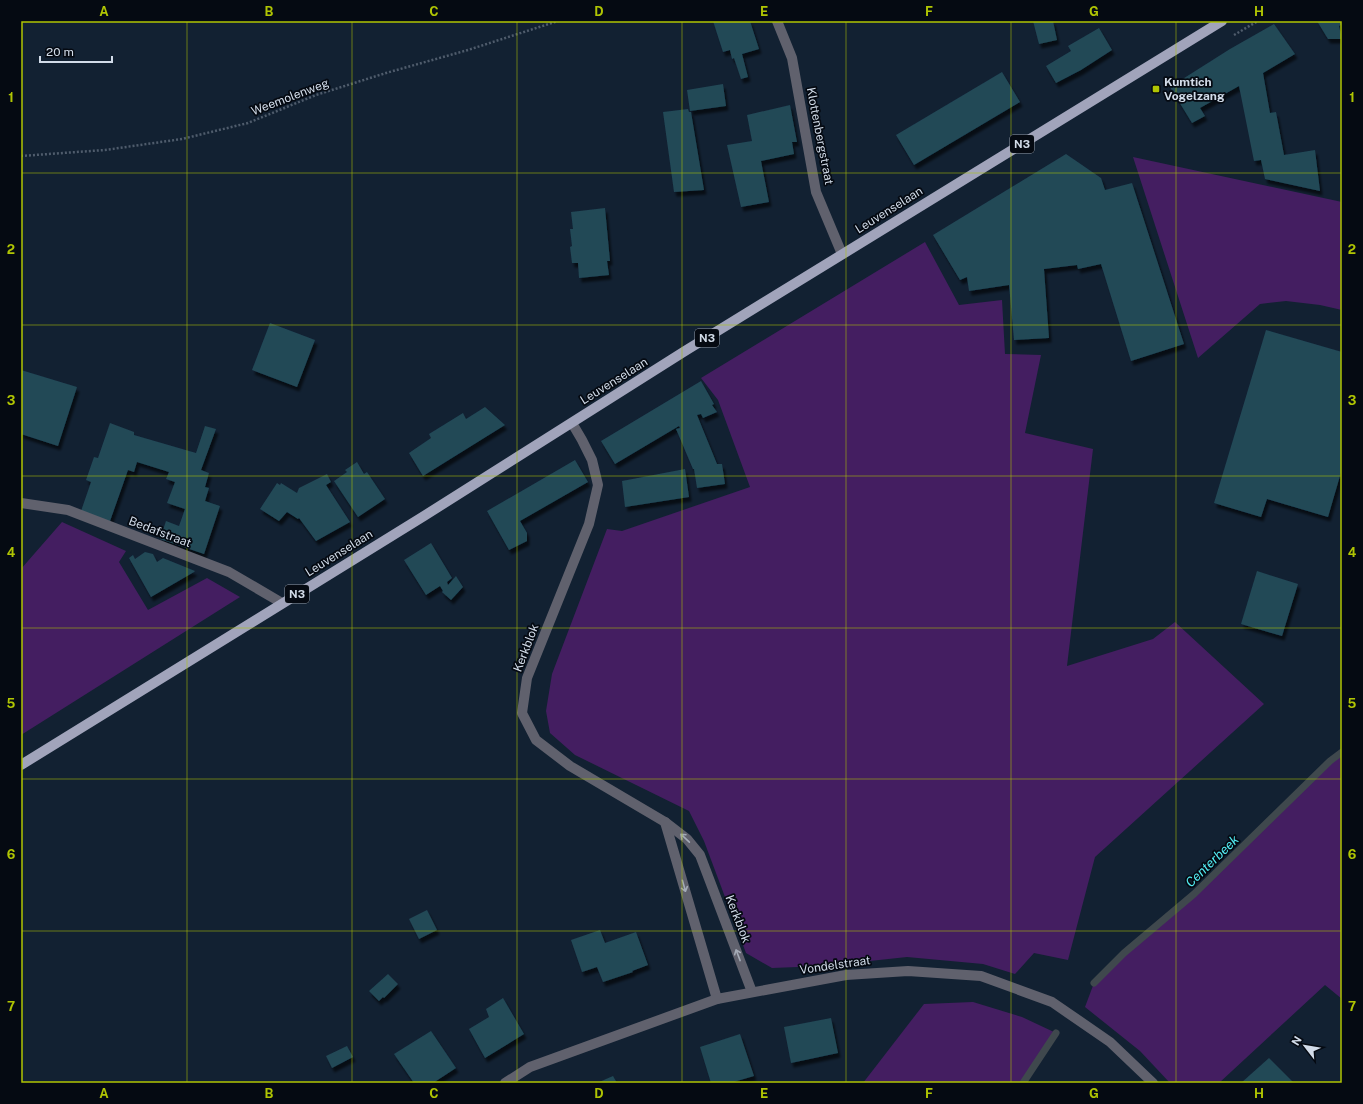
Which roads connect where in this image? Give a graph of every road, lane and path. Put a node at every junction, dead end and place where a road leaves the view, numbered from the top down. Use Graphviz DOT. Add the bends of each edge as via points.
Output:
graph roads {
  1 [pos="558,21"];
  2 [pos="777,21"];
  3 [pos="1222,21"];
  4 [pos="21,156"];
  5 [pos="842,254"];
  6 [pos="572,423"];
  7 [pos="21,503"];
  8 [pos="282,603"];
  9 [pos="21,765"];
  10 [pos="665,822"];
  11 [pos="752,992"];
  12 [pos="717,999"];
  13 [pos="505,1083"];
  14 [pos="1153,1083"];
  1 -- 4 [label="path, Weemolenweg" via="316,95 248,123 182,139 105,150"];
  2 -- 5 [label="street, Klottenbergstraat" via="792,58 816,192"];
  3 -- 5 [label="main road, Leuvenselaan / N3"];
  5 -- 6 [label="main road, Leuvenselaan / N3"];
  6 -- 8 [label="main road, Leuvenselaan / N3"];
  6 -- 10 [label="street, Kerkblok" via="592,460 598,485 589,524 527,678 522,713 536,740 570,766"];
  7 -- 8 [label="street, Bedafstraat" via="68,510 229,572"];
  8 -- 9 [label="main road, Leuvenselaan / N3"];
  11 -- 10 [label="street, Kerkblok, one-way" via="700,855 687,839"];
  10 -- 12 [label="street, one-way"];
  11 -- 12 [label="street, Vondelstraat"];
  11 -- 14 [label="street, Vondelstraat" via="846,975 908,971 982,976 1052,1002 1110,1042"];
  12 -- 13 [label="street, Vondelstraat" via="530,1067"];
}
